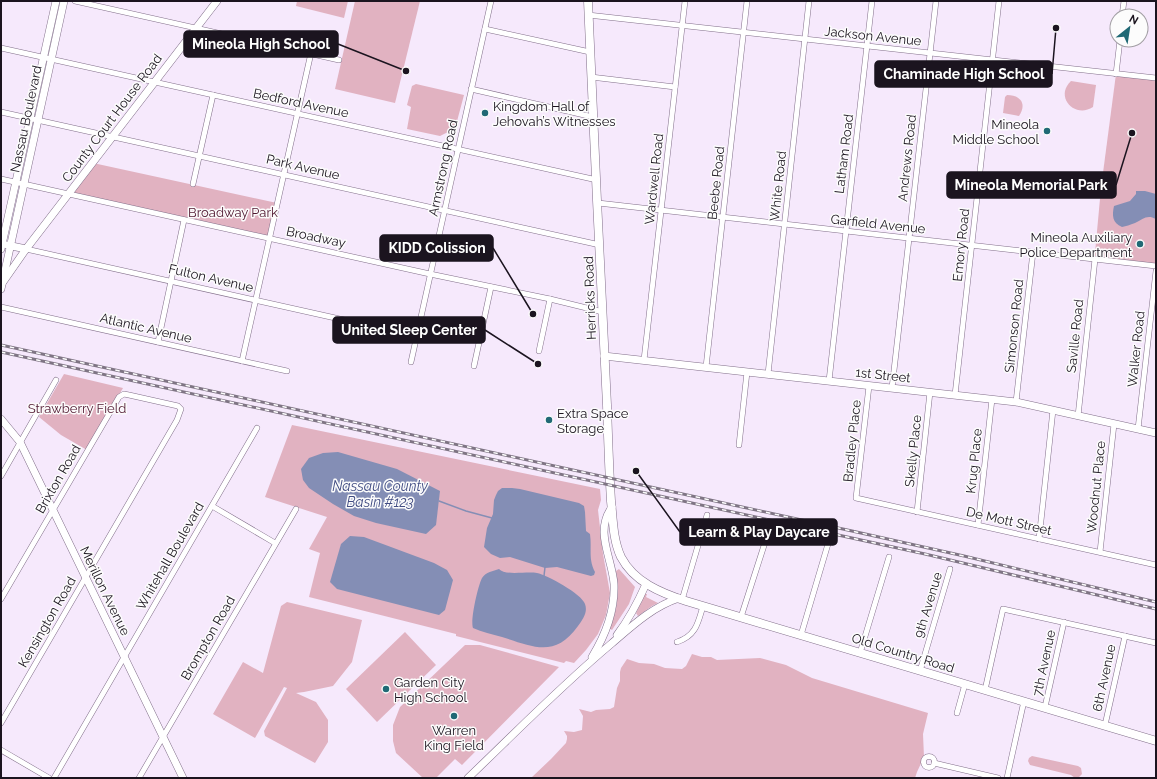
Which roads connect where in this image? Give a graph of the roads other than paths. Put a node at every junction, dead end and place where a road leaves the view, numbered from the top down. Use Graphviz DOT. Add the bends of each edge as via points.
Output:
graph roads {
  1 [pos="56,1"];
  2 [pos="64,1"];
  3 [pos="75,1"];
  4 [pos="217,1"];
  5 [pos="491,1"];
  6 [pos="588,1"];
  7 [pos="684,1"];
  8 [pos="747,1"];
  9 [pos="809,1"];
  10 [pos="872,1"];
  11 [pos="936,1"];
  12 [pos="999,1"];
  13 [pos="588,15"];
  14 [pos="682,25"];
  15 [pos="196,28"];
  16 [pos="485,29"];
  17 [pos="744,32"];
  18 [pos="805,39"];
  19 [pos="867,46"];
  20 [pos="1,48"];
  21 [pos="1119,48"];
  22 [pos="590,52"];
  23 [pos="311,53"];
  24 [pos="930,53"];
  25 [pos="48,58"];
  26 [pos="339,60"];
  27 [pos="992,60"];
  28 [pos="1116,74"];
  29 [pos="591,77"];
  30 [pos="1156,78"];
  31 [pos="154,82"];
  32 [pos="675,87"];
  33 [pos="471,89"];
  34 [pos="212,95"];
  35 [pos="1,112"];
  36 [pos="297,114"];
  37 [pos="593,116"];
  38 [pos="30,118"];
  39 [pos="38,120"];
  40 [pos="113,136"];
  41 [pos="458,150"];
  42 [pos="199,156"];
  43 [pos="284,174"];
  44 [pos="1,179"];
  45 [pos="596,180"];
  46 [pos="16,182"];
  47 [pos="24,184"];
  48 [pos="192,184"];
  49 [pos="69,194"];
  50 [pos="598,203"];
  51 [pos="445,210"];
  52 [pos="661,210"];
  53 [pos="723,217"];
  54 [pos="184,220"];
  55 [pos="785,224"];
  56 [pos="846,231"];
  57 [pos="270,238"];
  58 [pos="909,238"];
  59 [pos="600,245"];
  60 [pos="972,245"];
  61 [pos="1,246"];
  62 [pos="11,246"];
  63 [pos="26,249"];
  64 [pos="1033,252"];
  65 [pos="1095,259"];
  66 [pos="1156,266"];
  67 [pos="1156,271"];
  68 [pos="430,274"];
  69 [pos="171,282"];
  70 [pos="2,286"];
  71 [pos="491,287"];
  72 [pos="550,299"];
  73 [pos="256,300"];
  74 [pos="1,307"];
  75 [pos="603,312"];
  76 [pos="416,336"];
  77 [pos="158,342"];
  78 [pos="539,351"];
  79 [pos="604,356"];
  80 [pos="644,360"];
  81 [pos="242,361"];
  82 [pos="410,362"];
  83 [pos="474,366"];
  84 [pos="706,367"];
  85 [pos="287,371"];
  86 [pos="747,372"];
  87 [pos="768,374"];
  88 [pos="56,380"];
  89 [pos="829,381"];
  90 [pos="869,386"];
  91 [pos="892,388"];
  92 [pos="930,392"];
  93 [pos="955,395"];
  94 [pos="992,399"];
  95 [pos="1016,402"];
  96 [pos="1053,410"];
  97 [pos="1078,416"];
  98 [pos="1,419"];
  99 [pos="1114,424"];
  100 [pos="172,428"];
  101 [pos="257,428"];
  102 [pos="1138,429"];
  103 [pos="1156,433"];
  104 [pos="20,442"];
  105 [pos="739,445"];
  106 [pos="1,476"];
  107 [pos="856,498"];
  108 [pos="212,506"];
  109 [pos="612,507"];
  110 [pos="296,509"];
  111 [pos="53,510"];
  112 [pos="917,512"];
  113 [pos="707,515"];
  114 [pos="978,525"];
  115 [pos="769,530"];
  116 [pos="1039,539"];
  117 [pos="276,543"];
  118 [pos="828,544"];
  119 [pos="1100,552"];
  120 [pos="889,557"];
  121 [pos="1156,565"];
  122 [pos="950,569"];
  123 [pos="85,578"];
  124 [pos="646,584"];
  125 [pos="1,599"];
  126 [pos="681,599"];
  127 [pos="703,606"];
  128 [pos="742,617"];
  129 [pos="1064,622"];
  130 [pos="801,635"];
  131 [pos="1125,636"];
  132 [pos="677,642"];
  133 [pos="1156,643"];
  134 [pos="608,646"];
  135 [pos="860,653"];
  136 [pos="124,658"];
  137 [pos="587,665"];
  138 [pos="920,671"];
  139 [pos="965,684"];
  140 [pos="985,690"];
  141 [pos="1024,701"];
  142 [pos="1046,708"];
  143 [pos="957,713"];
  144 [pos="1,723"];
  145 [pos="1105,725"];
  146 [pos="163,738"];
  147 [pos="1156,741"];
  148 [pos="1,750"];
  149 [pos="934,763"];
  150 [pos="49,778"];
  151 [pos="54,778"];
  152 [pos="139,778"];
  153 [pos="183,778"];
  154 [pos="468,778"];
  155 [pos="998,778"];
  156 [pos="1007,778"];
  1 -- 25 [label="main road, Nassau Boulevard"];
  2 -- 25 [label="main road, Nassau Boulevard"];
  3 -- 15 [label="street"];
  4 -- 15 [label="main road, County Court House Road"];
  5 -- 16 [label="street, Armstrong Road"];
  6 -- 13 [label="main road, Herricks Road"];
  7 -- 14 [label="street, Wardwell Road"];
  8 -- 17 [label="street, Beebe Road"];
  9 -- 18 [label="street, White Road"];
  10 -- 19 [label="street, Latham Road"];
  11 -- 24 [label="street, Andrews Road"];
  12 -- 27 [label="street, Emory Road"];
  13 -- 14 [label="street, Jackson Avenue"];
  13 -- 22 [label="main road, Herricks Road"];
  14 -- 17 [label="street, Jackson Avenue"];
  14 -- 32 [label="street, Wardwell Road"];
  15 -- 23 [label="street"];
  15 -- 31 [label="main road, County Court House Road"];
  16 -- 22 [label="street"];
  16 -- 33 [label="street, Armstrong Road"];
  17 -- 18 [label="street, Jackson Avenue"];
  17 -- 53 [label="street, Beebe Road"];
  18 -- 19 [label="street, Jackson Avenue"];
  18 -- 55 [label="street, White Road"];
  19 -- 24 [label="street, Jackson Avenue"];
  19 -- 56 [label="street, Latham Road"];
  20 -- 25 [label="street, Bedford Avenue"];
  21 -- 28 [label="street"];
  22 -- 29 [label="main road, Herricks Road"];
  23 -- 26 [label="street"];
  23 -- 36 [label="street"];
  24 -- 27 [label="street, Jackson Avenue"];
  24 -- 58 [label="street, Andrews Road"];
  25 -- 31 [label="street, Bedford Avenue"];
  25 -- 38 [label="main road, Nassau Boulevard"];
  25 -- 39 [label="main road, Nassau Boulevard"];
  27 -- 28 [label="street, Jackson Avenue"];
  27 -- 60 [label="street, Emory Road"];
  28 -- 30 [label="street, Jackson Avenue"];
  29 -- 32 [label="street"];
  29 -- 37 [label="main road, Herricks Road"];
  31 -- 34 [label="street, Bedford Avenue"];
  31 -- 40 [label="main road, County Court House Road"];
  32 -- 52 [label="street, Wardwell Road"];
  33 -- 37 [label="street"];
  33 -- 41 [label="street, Armstrong Road"];
  34 -- 36 [label="street, Bedford Avenue"];
  34 -- 42 [label="street"];
  35 -- 38 [label="street, Park Avenue"];
  36 -- 41 [label="street, Bedford Avenue"];
  36 -- 43 [label="street"];
  37 -- 45 [label="main road, Herricks Road"];
  38 -- 39 [label="street, Park Avenue"];
  38 -- 46 [label="main road, Nassau Boulevard"];
  39 -- 40 [label="street, Park Avenue"];
  39 -- 47 [label="main road, Nassau Boulevard"];
  40 -- 42 [label="street, Park Avenue"];
  40 -- 49 [label="main road, County Court House Road"];
  41 -- 45 [label="street, Bedford Avenue"];
  41 -- 51 [label="street, Armstrong Road"];
  42 -- 43 [label="street, Park Avenue"];
  42 -- 48 [label="street"];
  43 -- 51 [label="street, Park Avenue"];
  43 -- 57 [label="street"];
  44 -- 46 [label="street, Broadway"];
  45 -- 50 [label="main road, Herricks Road"];
  46 -- 47 [label="street, Broadway"];
  46 -- 61 [label="main road, Nassau Boulevard"];
  47 -- 49 [label="street, Broadway"];
  47 -- 62 [label="main road, Nassau Boulevard"];
  49 -- 54 [label="street, Broadway"];
  49 -- 63 [label="main road, County Court House Road"];
  50 -- 52 [label="street, Garfield Avenue"];
  50 -- 59 [label="main road, Herricks Road"];
  51 -- 59 [label="street, Park Avenue"];
  51 -- 68 [label="street, Armstrong Road"];
  52 -- 53 [label="street, Garfield Avenue"];
  52 -- 80 [label="street, Wardwell Road"];
  53 -- 55 [label="street, Garfield Avenue"];
  53 -- 84 [label="street, Beebe Road"];
  54 -- 57 [label="street, Broadway"];
  54 -- 69 [label="street"];
  55 -- 56 [label="street, Garfield Avenue"];
  55 -- 87 [label="street, White Road"];
  56 -- 58 [label="street, Garfield Avenue"];
  56 -- 89 [label="street, Latham Road"];
  57 -- 68 [label="street, Broadway"];
  57 -- 73 [label="street"];
  58 -- 60 [label="street, Garfield Avenue"];
  58 -- 91 [label="street, Andrews Road"];
  59 -- 75 [label="main road, Herricks Road"];
  60 -- 64 [label="street, Garfield Avenue"];
  60 -- 93 [label="street, Emory Road"];
  61 -- 62 [label="main road, Fulton Avenue"];
  62 -- 63 [label="main road, Fulton Avenue"];
  62 -- 70 [label="main road, Nassau Boulevard"];
  63 -- 69 [label="street, Fulton Avenue"];
  63 -- 70 [label="main road, County Court House Road"];
  64 -- 65 [label="street, Garfield Avenue"];
  64 -- 95 [label="street, Simonson Road"];
  65 -- 66 [label="street, Garfield Avenue"];
  65 -- 97 [label="street, Saville Road"];
  67 -- 102 [label="street, Walker Road"];
  68 -- 71 [label="street, Broadway"];
  68 -- 76 [label="street, Armstrong Road"];
  69 -- 73 [label="street, Fulton Avenue"];
  69 -- 77 [label="street"];
  71 -- 72 [label="street, Broadway"];
  71 -- 83 [label="street"];
  72 -- 75 [label="street, Broadway"];
  72 -- 78 [label="street"];
  73 -- 76 [label="street, Fulton Avenue"];
  73 -- 81 [label="street"];
  74 -- 77 [label="street, Atlantic Avenue"];
  75 -- 79 [label="main road, Herricks Road"];
  76 -- 82 [label="street, Armstrong Road"];
  77 -- 81 [label="street, Atlantic Avenue"];
  79 -- 80 [label="main road, 1st Street"];
  79 -- 109 [label="main road, Herricks Road"];
  80 -- 84 [label="main road, 1st Street"];
  81 -- 85 [label="street, Atlantic Avenue"];
  84 -- 86 [label="main road, 1st Street"];
  86 -- 87 [label="main road, 1st Street"];
  86 -- 105 [label="street"];
  87 -- 89 [label="main road, 1st Street"];
  88 -- 104 [label="street"];
  89 -- 90 [label="main road, 1st Street"];
  90 -- 91 [label="main road, 1st Street"];
  90 -- 107 [label="street, Bradley Place"];
  91 -- 92 [label="main road, 1st Street"];
  92 -- 93 [label="main road, 1st Street"];
  92 -- 112 [label="street, Skelly Place"];
  93 -- 94 [label="main road, 1st Street"];
  94 -- 95 [label="main road, 1st Street"];
  94 -- 114 [label="street, Krug Place"];
  95 -- 96 [label="main road, 1st Street"];
  96 -- 97 [label="main road, 1st Street"];
  96 -- 116 [label="street"];
  97 -- 99 [label="main road, 1st Street"];
  98 -- 104 [label="main road, Merillon Avenue"];
  99 -- 102 [label="main road, 1st Street"];
  99 -- 119 [label="street, Woodnut Place"];
  100 -- 111 [label="street, Brixton Road" via="180,414 181,409 178,406 124,394 119,397"];
  100 -- 123 [label="street, Kensington Road"];
  101 -- 108 [label="street, Whitehall Boulevard"];
  102 -- 103 [label="main road, 1st Street"];
  104 -- 106 [label="street"];
  104 -- 111 [label="main road, Merillon Avenue"];
  107 -- 112 [label="street, De Mott Street"];
  108 -- 117 [label="street"];
  108 -- 136 [label="street, Whitehall Boulevard"];
  109 -- 124 [label="main road, Herricks Road" via="614,536 622,558"];
  109 -- 137 [label="main road" via="604,527 614,585 612,611 599,646"];
  110 -- 117 [label="street, Brompton Road"];
  111 -- 123 [label="main road, Merillon Avenue"];
  111 -- 125 [label="street, Brixton Road"];
  112 -- 114 [label="street, De Mott Street"];
  113 -- 126 [label="street"];
  114 -- 116 [label="street, De Mott Street"];
  115 -- 128 [label="street"];
  116 -- 119 [label="street, De Mott Street"];
  117 -- 146 [label="street, Brompton Road"];
  118 -- 130 [label="street"];
  119 -- 121 [label="street, De Mott Street"];
  120 -- 135 [label="street"];
  122 -- 138 [label="street, 9th Avenue"];
  123 -- 136 [label="main road, Merillon Avenue"];
  123 -- 144 [label="street, Kensington Road"];
  124 -- 126 [label="main road, Old Country Road"];
  124 -- 134 [label="main road" via="629,619"];
  126 -- 127 [label="main road, Old Country Road"];
  126 -- 134 [label="main road" via="662,605"];
  127 -- 128 [label="main road, Old Country Road"];
  127 -- 132 [label="street" via="699,622 692,633"];
  128 -- 130 [label="main road, Old Country Road"];
  129 -- 131 [label="street"];
  129 -- 140 [label="street" via="1003,608"];
  129 -- 142 [label="street, 7th Avenue"];
  130 -- 135 [label="main road, Old Country Road"];
  131 -- 133 [label="street"];
  131 -- 145 [label="street, 6th Avenue"];
  134 -- 137 [label="main road"];
  135 -- 138 [label="main road, Old Country Road"];
  136 -- 146 [label="main road, Merillon Avenue"];
  136 -- 151 [label="street, Whitehall Boulevard"];
  137 -- 154 [label="main road"];
  138 -- 139 [label="main road, Old Country Road"];
  139 -- 140 [label="main road, Old Country Road"];
  139 -- 143 [label="street"];
  140 -- 141 [label="main road, Old Country Road"];
  141 -- 142 [label="main road, Old Country Road"];
  141 -- 156 [label="street"];
  142 -- 145 [label="main road, Old Country Road"];
  145 -- 147 [label="main road, Old Country Road"];
  146 -- 152 [label="street, Brompton Road"];
  146 -- 153 [label="main road, Merillon Avenue"];
  148 -- 150 [label="street"];
  149 -- 155 [label="street"];
}
